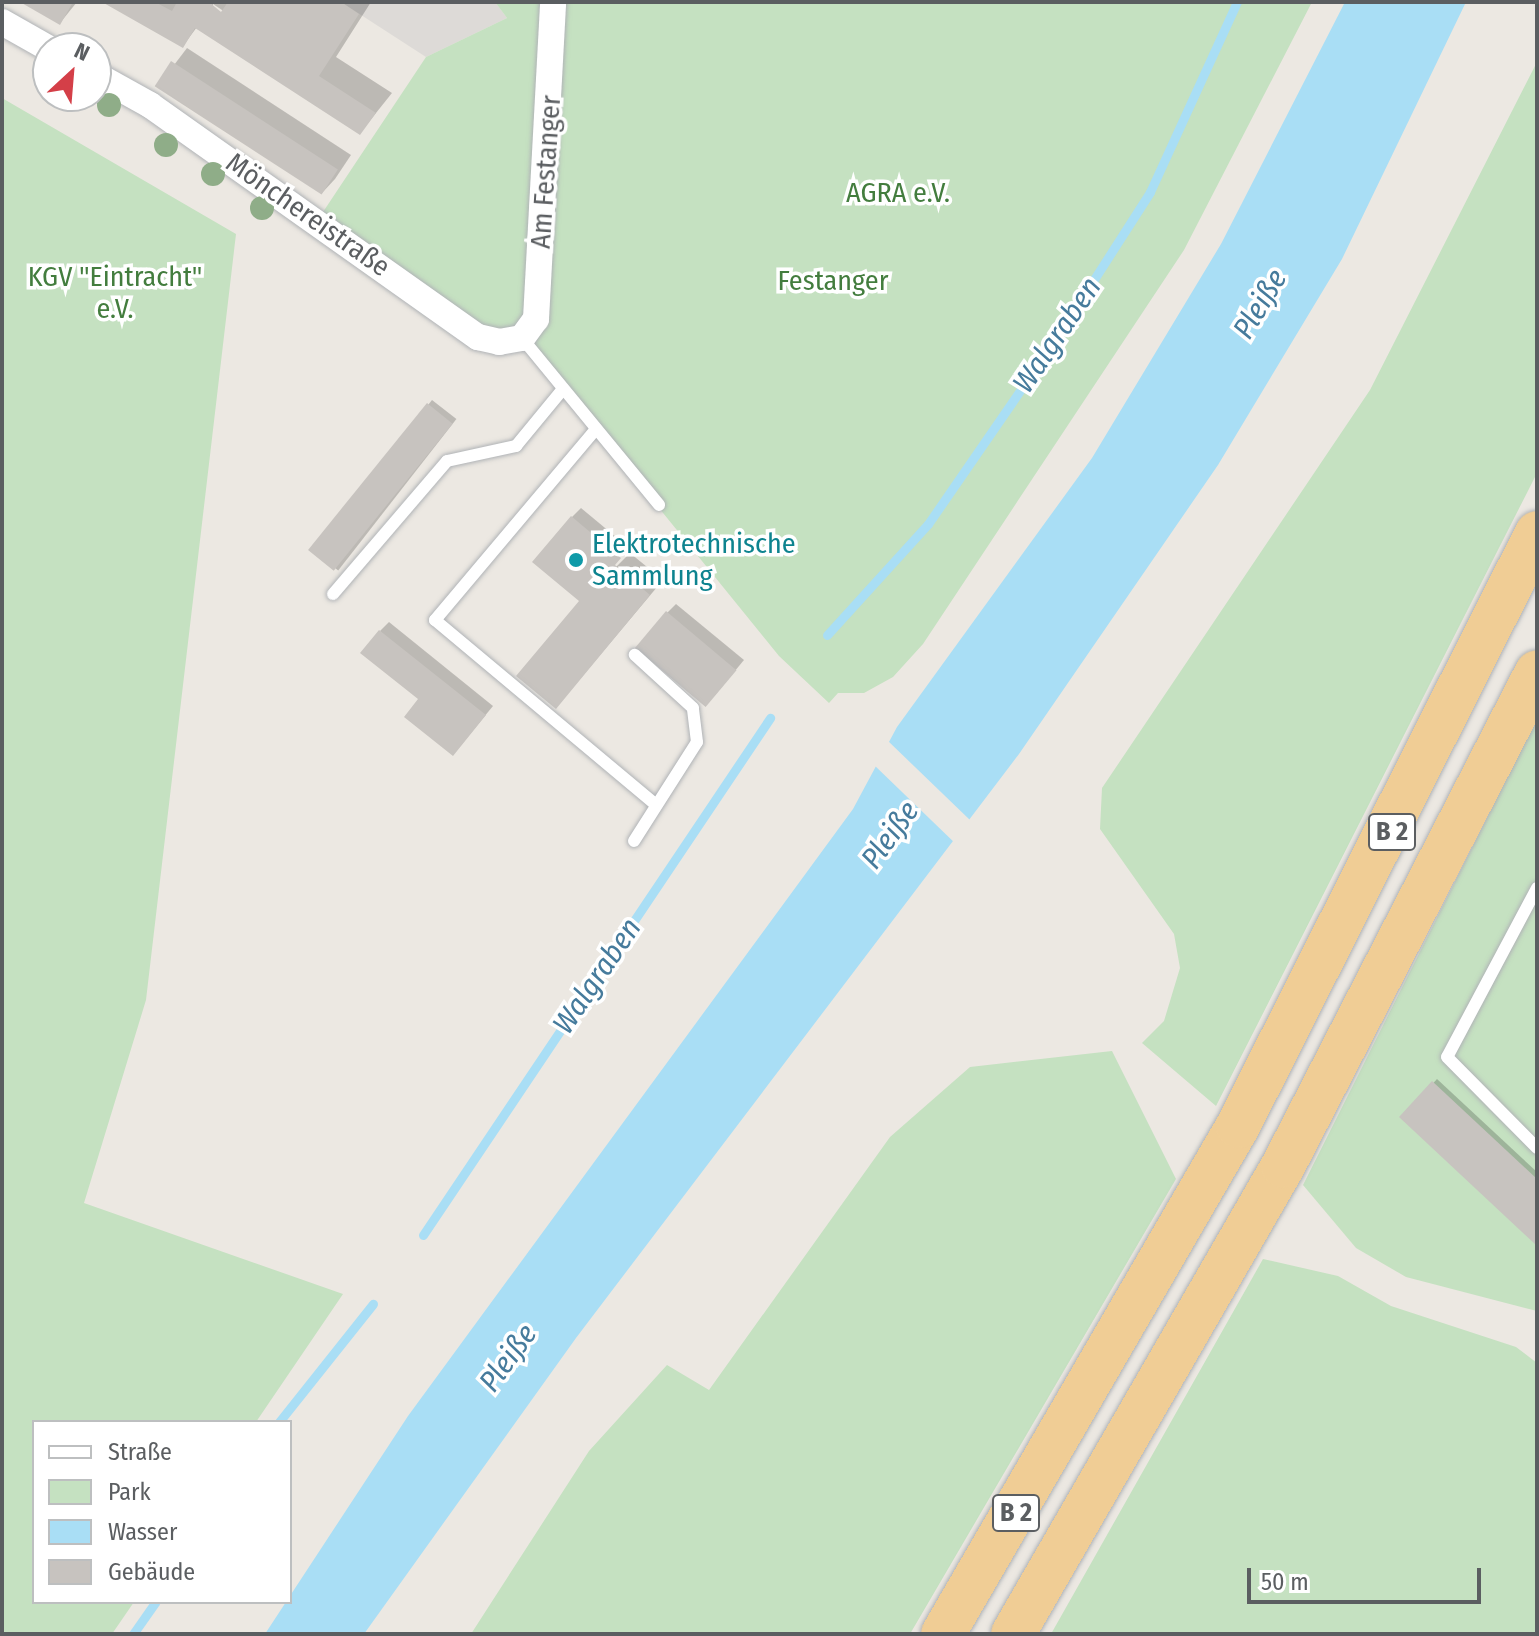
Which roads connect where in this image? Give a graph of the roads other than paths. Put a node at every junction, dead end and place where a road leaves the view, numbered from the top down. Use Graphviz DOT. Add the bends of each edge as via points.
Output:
graph roads {
  1 [pos="553,2"];
  2 [pos="2,22"];
  3 [pos="32,39"];
  4 [pos="112,84"];
  5 [pos="522,338"];
  6 [pos="563,389"];
  7 [pos="596,429"];
  8 [pos="659,505"];
  9 [pos="1537,533"];
  10 [pos="333,594"];
  11 [pos="635,655"];
  12 [pos="1537,672"];
  13 [pos="654,803"];
  14 [pos="634,841"];
  15 [pos="1537,888"];
  16 [pos="1537,1148"];
  17 [pos="943,1634"];
  18 [pos="1013,1634"];
  1 -- 5 [label="street, Am Festanger" via="536,319"];
  2 -- 3 [label="street"];
  4 -- 5 [label="street, Mönchereistraße" via="150,105 478,337"];
  5 -- 6 [label="lane"];
  6 -- 7 [label="lane"];
  6 -- 10 [label="lane" via="516,446 447,461"];
  7 -- 8 [label="lane"];
  7 -- 13 [label="lane" via="435,620"];
  9 -- 17 [label="highway, B 2" via="1238,1126"];
  11 -- 13 [label="lane" via="693,708 697,742"];
  12 -- 18 [label="highway, B 2" via="1283,1166"];
  13 -- 14 [label="lane"];
  15 -- 16 [label="lane" via="1447,1057"];
}
